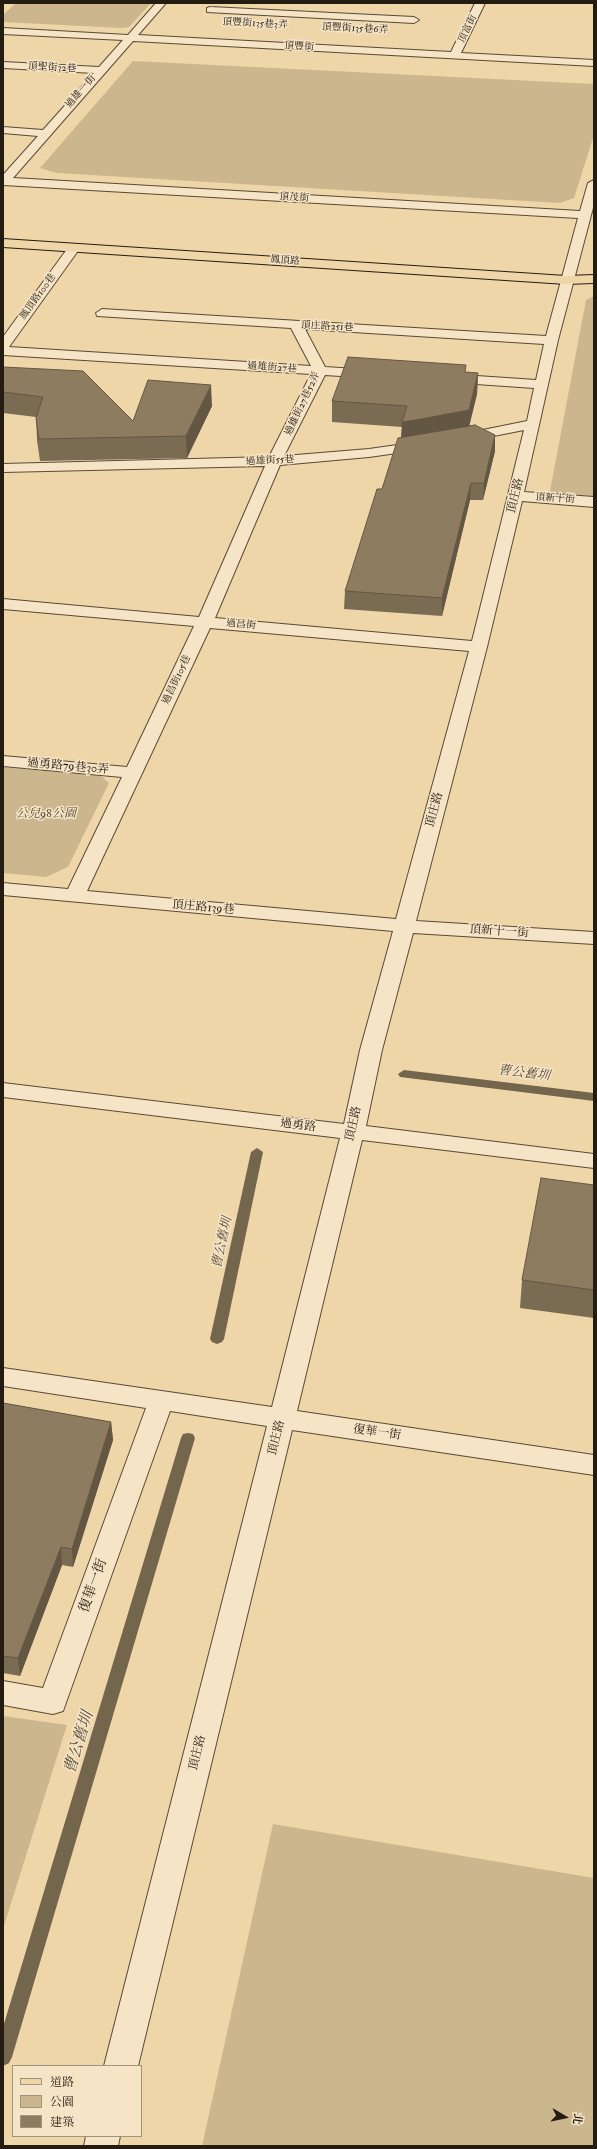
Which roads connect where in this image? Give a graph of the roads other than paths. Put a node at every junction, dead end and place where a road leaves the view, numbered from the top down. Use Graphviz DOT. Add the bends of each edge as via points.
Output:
graph roads {
  1 [pos="161,3"];
  2 [pos="480,3"];
  3 [pos="320,4"];
  4 [pos="210,10"];
  5 [pos="313,15"];
  6 [pos="414,20"];
  7 [pos="305,27"];
  8 [pos="3,31"];
  9 [pos="128,38"];
  10 [pos="455,55"];
  11 [pos="594,63"];
  12 [pos="3,65"];
  13 [pos="101,70"];
  14 [pos="3,130"];
  15 [pos="46,133"];
  16 [pos="3,182"];
  17 [pos="594,183"];
  18 [pos="585,216"];
  19 [pos="3,243"];
  20 [pos="74,248"];
  21 [pos="594,279"];
  22 [pos="566,280"];
  23 [pos="594,285"];
  24 [pos="102,313"];
  25 [pos="296,325"];
  26 [pos="551,340"];
  27 [pos="3,346"];
  28 [pos="3,351"];
  29 [pos="320,371"];
  30 [pos="384,374"];
  31 [pos="431,377"];
  32 [pos="542,384"];
  33 [pos="533,424"];
  34 [pos="274,462"];
  35 [pos="3,468"];
  36 [pos="516,496"];
  37 [pos="594,502"];
  38 [pos="3,604"];
  39 [pos="205,621"];
  40 [pos="479,646"];
  41 [pos="3,761"];
  42 [pos="133,773"];
  43 [pos="3,889"];
  44 [pos="75,896"];
  45 [pos="404,926"];
  46 [pos="594,938"];
  47 [pos="3,1090"];
  48 [pos="353,1132"];
  49 [pos="594,1161"];
  50 [pos="3,1377"];
  51 [pos="161,1401"];
  52 [pos="282,1418"];
  53 [pos="594,1465"];
  54 [pos="3,1693"];
  55 [pos="121,2065"];
  1 -- 9 [label="street, 過雄一街"];
  2 -- 10 [label="street, 頂富街"];
  3 -- 5 [label="street"];
  4 -- 5 [label="street"];
  5 -- 6 [label="street"];
  5 -- 7 [label="street"];
  8 -- 9 [label="street, 頂豐街"];
  9 -- 10 [label="street, 頂豐街" via="294,43"];
  9 -- 13 [label="street, 過雄一街"];
  10 -- 11 [label="street, 頂豐街"];
  12 -- 13 [label="street, 頂聖街32巷"];
  13 -- 15 [label="street, 過雄一街"];
  14 -- 15 [label="street"];
  15 -- 16 [label="street, 過雄一街"];
  16 -- 18 [label="street, 頂茂街"];
  17 -- 18 [label="street, 頂庄路"];
  18 -- 22 [label="street, 頂庄路"];
  19 -- 20 [label="main road, 鳳頂路"];
  20 -- 22 [label="main road, 鳳頂路"];
  20 -- 27 [label="street, 鳳頂路100巷"];
  21 -- 22 [label="main road, 鳳頂路"];
  22 -- 23 [label="main road, 鳳頂路"];
  22 -- 26 [label="street, 頂庄路"];
  24 -- 25 [label="street, 頂庄路251巷"];
  25 -- 26 [label="street, 頂庄路251巷"];
  25 -- 29 [label="street, 過雄街27巷52弄"];
  26 -- 32 [label="street, 頂庄路"];
  28 -- 29 [label="street, 過雄街27巷"];
  29 -- 30 [label="street, 過雄街27巷"];
  29 -- 34 [label="street, 過雄街27巷52弄"];
  31 -- 32 [label="street"];
  32 -- 33 [label="street, 頂庄路"];
  33 -- 34 [label="street, 過雄街55巷" via="443,442 369,453"];
  33 -- 36 [label="street, 頂庄路"];
  34 -- 35 [label="street, 過雄街55巷"];
  34 -- 39 [label="street, 過昌街105巷"];
  36 -- 37 [label="street, 頂新十街"];
  36 -- 40 [label="street, 頂庄路"];
  38 -- 39 [label="street, 過昌街"];
  39 -- 40 [label="street, 過昌街"];
  39 -- 42 [label="street, 過昌街105巷"];
  40 -- 45 [label="street, 頂庄路"];
  41 -- 42 [label="street, 過勇路79巷30弄"];
  42 -- 44 [label="street, 過昌街105巷"];
  43 -- 44 [label="street, 頂庄路139巷"];
  44 -- 45 [label="street, 頂庄路139巷"];
  45 -- 46 [label="street, 頂新十一街"];
  45 -- 48 [label="street, 頂庄路" via="371,1050"];
  47 -- 48 [label="street, 過勇路"];
  48 -- 49 [label="street, 過勇路"];
  48 -- 52 [label="street, 頂庄路"];
  50 -- 51 [label="street, 復華一街"];
  51 -- 52 [label="street, 復華一街"];
  51 -- 54 [label="street, 復華一街" via="53,1702"];
  52 -- 53 [label="street, 復華一街"];
  52 -- 55 [label="street, 頂庄路"];
}
